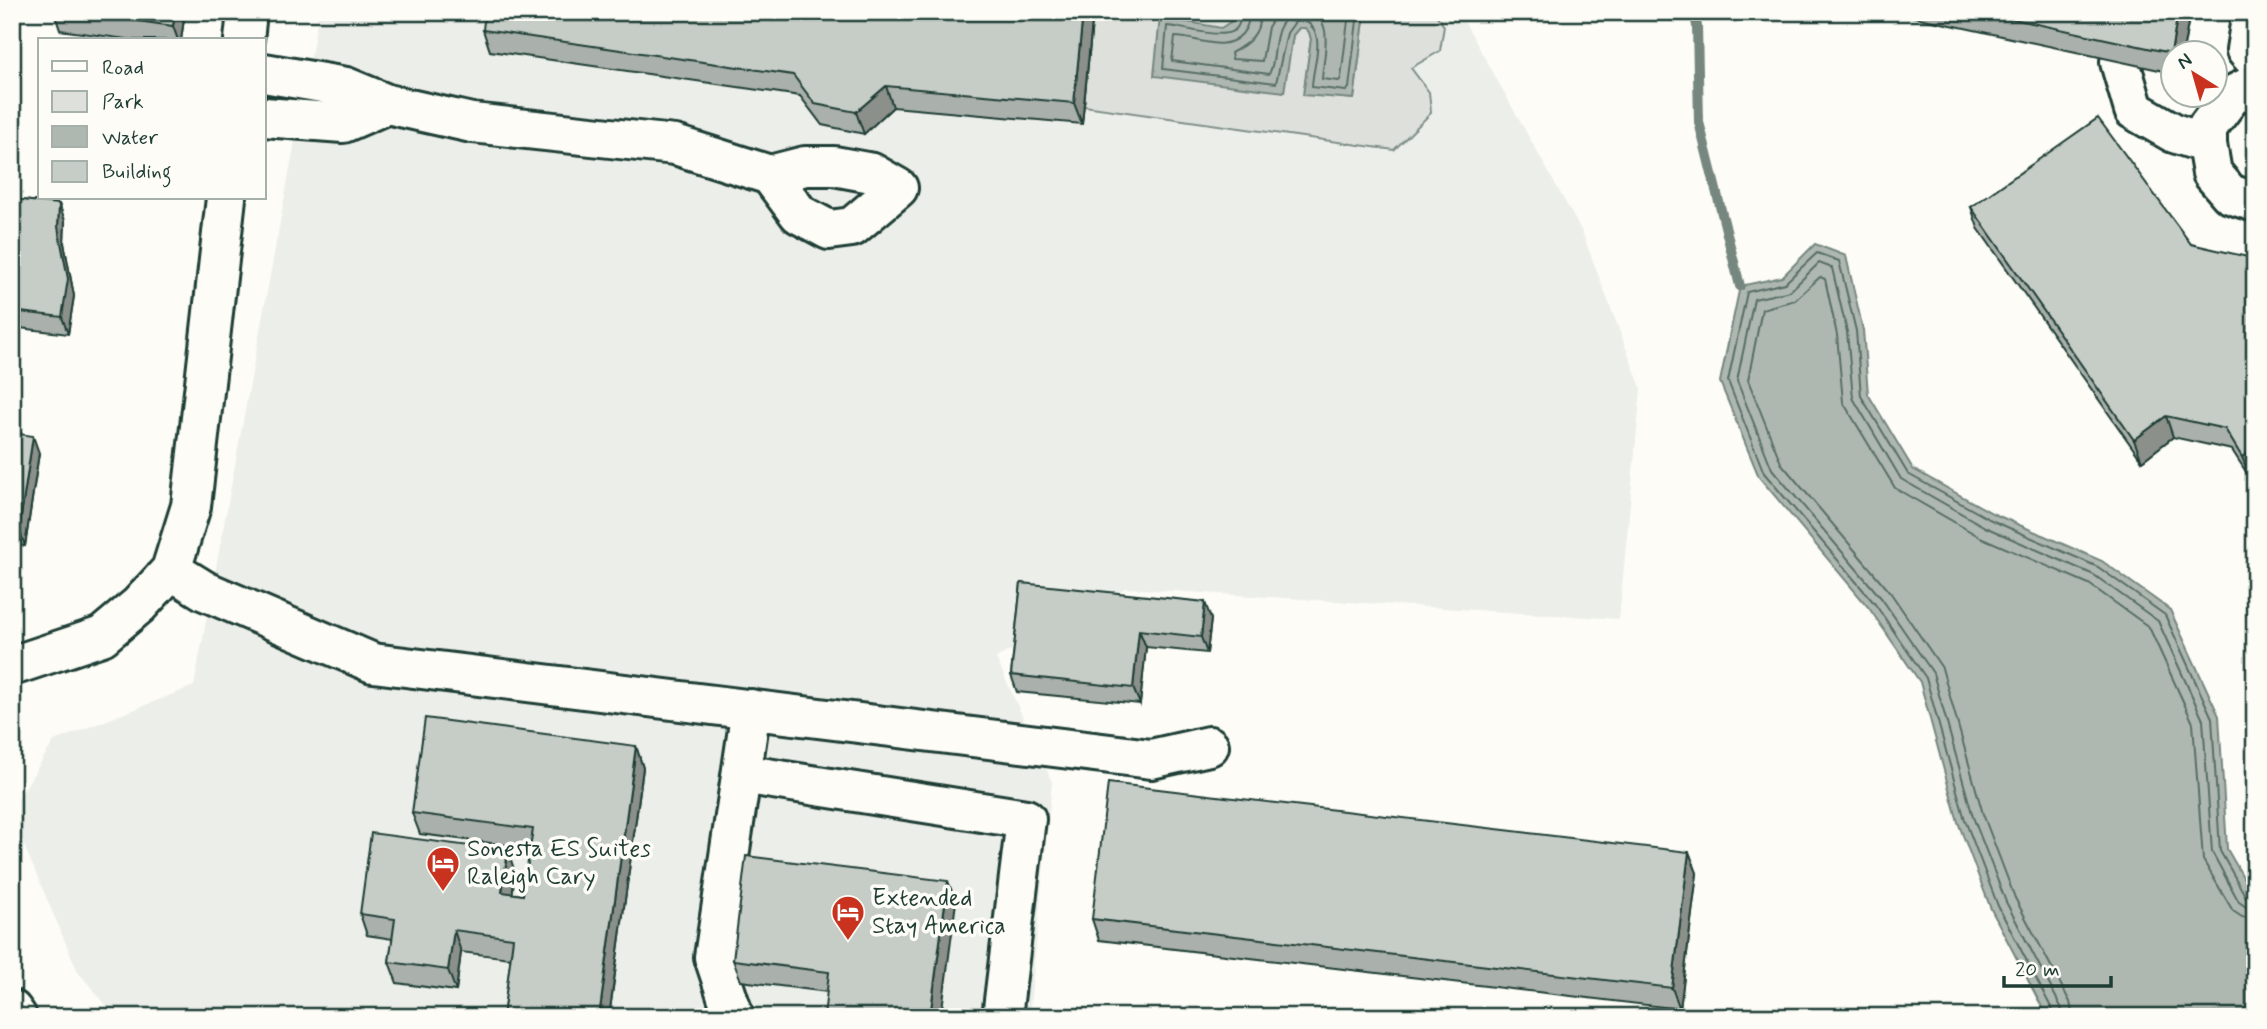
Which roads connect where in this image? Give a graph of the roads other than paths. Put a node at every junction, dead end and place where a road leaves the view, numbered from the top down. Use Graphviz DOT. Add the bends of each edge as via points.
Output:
graph roads {
  1 [pos="247,12"];
  2 [pos="2252,12"];
  3 [pos="244,38"];
  4 [pos="2255,60"];
  5 [pos="2120,62"];
  6 [pos="266,72"];
  7 [pos="2255,84"];
  8 [pos="387,104"];
  9 [pos="266,117"];
  10 [pos="2207,144"];
  11 [pos="770,175"];
  12 [pos="226,200"];
  13 [pos="2255,202"];
  14 [pos="171,570"];
  15 [pos="12,666"];
  16 [pos="751,709"];
  17 [pos="1209,746"];
  18 [pos="742,774"];
  19 [pos="12,1010"];
  20 [pos="17,1017"];
  21 [pos="734,1017"];
  22 [pos="1002,1017"];
  1 -- 3 [label="street"];
  2 -- 4 [label="street" via="2246,50"];
  5 -- 10 [label="street" via="2134,110 2174,133"];
  6 -- 8 [label="street" via="346,87"];
  7 -- 10 [label="street" via="2231,96 2207,128"];
  8 -- 9 [label="street" via="343,123"];
  8 -- 11 [label="street" via="472,123 675,145"];
  10 -- 13 [label="street" via="2212,173 2230,194"];
  12 -- 14 [label="street" via="191,506"];
  14 -- 15 [label="street" via="102,636"];
  14 -- 16 [label="street" via="205,591 373,663"];
  16 -- 17 [label="street" via="1152,759"];
  16 -- 18 [label="street"];
  18 -- 21 [label="street" via="714,957"];
  18 -- 22 [label="street" via="1026,819"];
  19 -- 20 [label="street"];
}
